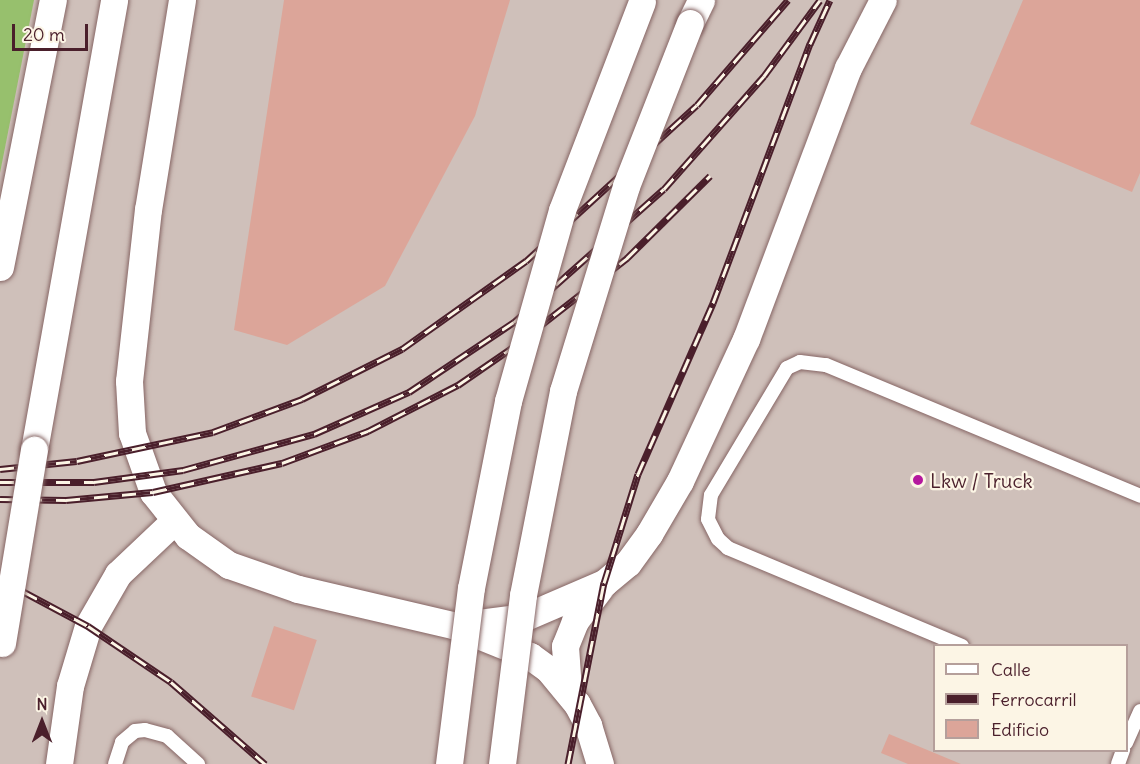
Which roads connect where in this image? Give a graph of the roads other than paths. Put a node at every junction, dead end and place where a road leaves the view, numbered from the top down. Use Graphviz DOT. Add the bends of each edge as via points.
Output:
graph roads {
  1 [pos="53,0"];
  2 [pos="114,0"];
  3 [pos="182,0"];
  4 [pos="883,0"];
  5 [pos="643,1"];
  6 [pos="695,12"];
  7 [pos="0,267"];
  8 [pos="1140,496"];
  9 [pos="174,521"];
  10 [pos="604,583"];
  11 [pos="453,625"];
  12 [pos="960,644"];
  13 [pos="1,651"];
  14 [pos="568,690"];
  15 [pos="1134,714"];
  16 [pos="1128,736"];
  17 [pos="59,764"];
  18 [pos="115,764"];
  19 [pos="198,764"];
  20 [pos="449,764"];
  21 [pos="502,764"];
  22 [pos="600,764"];
  1 -- 7 [label="street"];
  2 -- 13 [label="street, bridge"];
  3 -- 9 [label="street" via="148,209 129,381 136,451 153,492"];
  4 -- 10 [label="street" via="848,68 746,339 680,481 628,563"];
  5 -- 20 [label="street, bridge" via="562,210 508,401 471,588"];
  6 -- 21 [label="street, bridge" via="626,186 563,392 522,595"];
  8 -- 12 [label="lane" via="826,364 800,362 787,368 711,495 708,519 718,539 728,548"];
  9 -- 11 [label="street" via="207,551 252,575"];
  9 -- 17 [label="street" via="118,574 88,626 70,686"];
  10 -- 11 [label="street" via="525,617"];
  10 -- 14 [label="street" via="575,621 565,646"];
  11 -- 14 [label="street" via="530,656"];
  14 -- 22 [label="street" via="588,724"];
  15 -- 16 [label="lane"];
  18 -- 19 [label="lane" via="122,742 135,731 145,730 166,736"];
}
